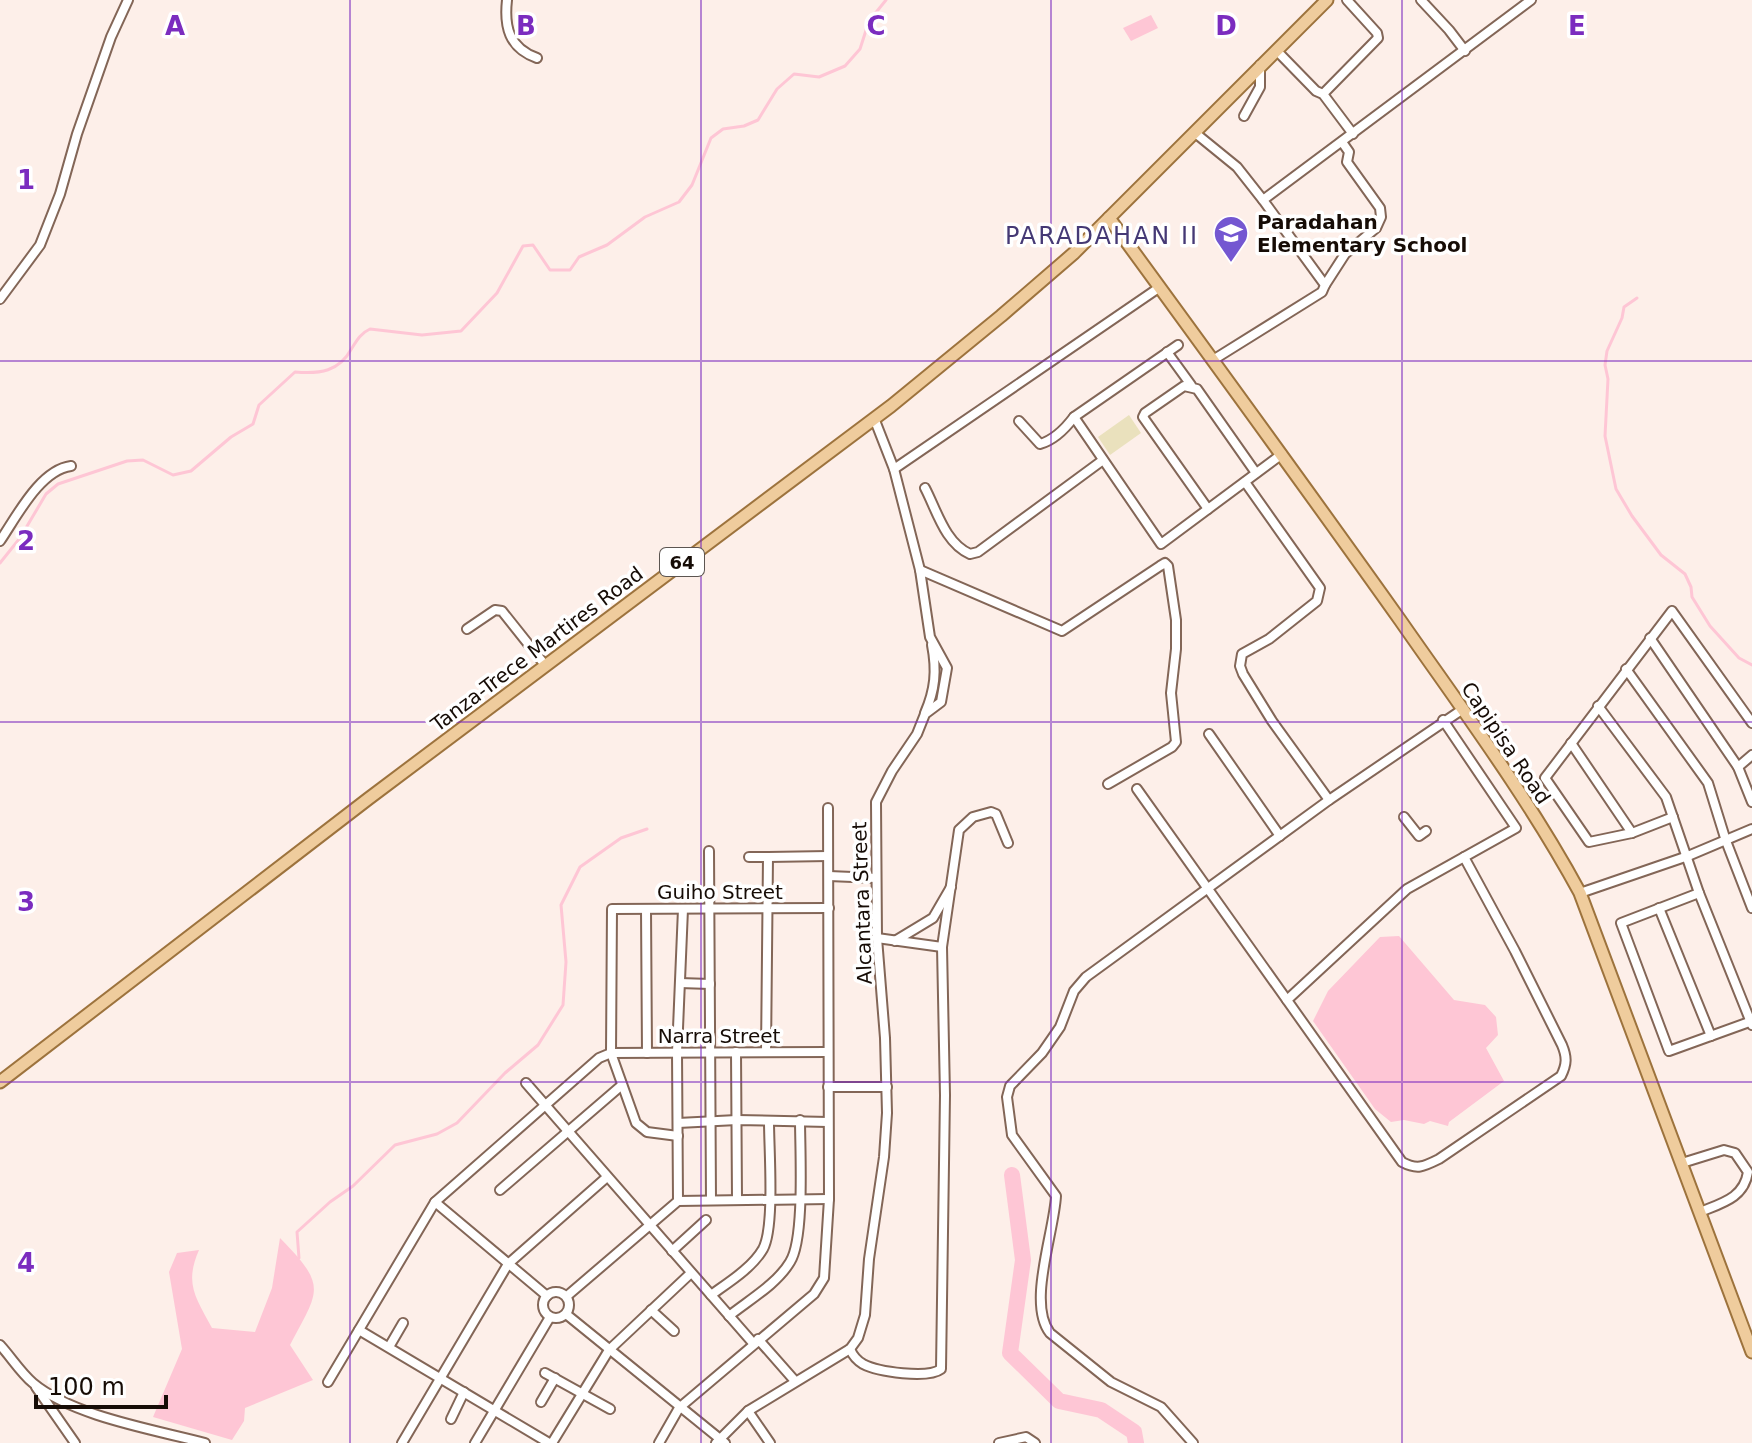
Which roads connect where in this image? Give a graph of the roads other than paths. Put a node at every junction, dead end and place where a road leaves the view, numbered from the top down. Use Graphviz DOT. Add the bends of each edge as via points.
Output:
graph roads {
  1 [pos="128,0"];
  2 [pos="507,0"];
  3 [pos="1327,0"];
  4 [pos="1347,0"];
  5 [pos="1421,0"];
  6 [pos="1438,0"];
  7 [pos="1531,0"];
  8 [pos="1431,10"];
  9 [pos="1276,50"];
  10 [pos="1465,51"];
  11 [pos="537,58"];
  12 [pos="1260,65"];
  13 [pos="1323,94"];
  14 [pos="1244,116"];
  15 [pos="1194,132"];
  16 [pos="1353,134"];
  17 [pos="1342,142"];
  18 [pos="1263,200"];
  19 [pos="1109,218"];
  20 [pos="1325,285"];
  21 [pos="1160,287"];
  22 [pos="0,299"];
  23 [pos="1178,345"];
  24 [pos="1167,352"];
  25 [pos="1213,360"];
  26 [pos="1191,385"];
  27 [pos="1074,417"];
  28 [pos="874,418"];
  29 [pos="1019,421"];
  30 [pos="1282,454"];
  31 [pos="1103,460"];
  32 [pos="71,466"];
  33 [pos="894,469"];
  34 [pos="1256,473"];
  35 [pos="1245,482"];
  36 [pos="925,488"];
  37 [pos="1208,509"];
  38 [pos="0,541"];
  39 [pos="920,570"];
  40 [pos="467,629"];
  41 [pos="1650,638"];
  42 [pos="545,665"];
  43 [pos="1626,669"];
  44 [pos="1598,706"];
  45 [pos="1463,709"];
  46 [pos="1443,720"];
  47 [pos="1752,723"];
  48 [pos="1209,734"];
  49 [pos="1571,743"];
  50 [pos="1752,755"];
  51 [pos="1738,767"];
  52 [pos="1108,784"];
  53 [pos="1137,789"];
  54 [pos="1329,800"];
  55 [pos="1752,802"];
  56 [pos="828,808"];
  57 [pos="1404,817"];
  58 [pos="1673,817"];
  59 [pos="1752,829"];
  60 [pos="1426,831"];
  61 [pos="1632,833"];
  62 [pos="1280,836"];
  63 [pos="1726,841"];
  64 [pos="1008,843"];
  65 [pos="709,851"];
  66 [pos="828,856"];
  67 [pos="1688,856"];
  68 [pos="749,857"];
  69 [pos="768,857"];
  70 [pos="1464,857"];
  71 [pos="829,876"];
  72 [pos="876,878"];
  73 [pos="953,882"];
  74 [pos="1205,888"];
  75 [pos="1580,893"];
  76 [pos="1699,893"];
  77 [pos="710,908"];
  78 [pos="769,908"];
  79 [pos="829,908"];
  80 [pos="1659,908"];
  81 [pos="1752,908"];
  82 [pos="646,909"];
  83 [pos="683,909"];
  84 [pos="877,938"];
  85 [pos="895,941"];
  86 [pos="942,947"];
  87 [pos="680,983"];
  88 [pos="710,984"];
  89 [pos="1287,1000"];
  90 [pos="1752,1023"];
  91 [pos="1711,1036"];
  92 [pos="677,1052"];
  93 [pos="710,1052"];
  94 [pos="736,1052"];
  95 [pos="766,1052"];
  96 [pos="828,1052"];
  97 [pos="611,1053"];
  98 [pos="647,1053"];
  99 [pos="0,1082"];
  100 [pos="526,1083"];
  101 [pos="622,1085"];
  102 [pos="828,1087"];
  103 [pos="887,1087"];
  104 [pos="545,1105"];
  105 [pos="737,1120"];
  106 [pos="800,1120"];
  107 [pos="709,1121"];
  108 [pos="769,1122"];
  109 [pos="828,1122"];
  110 [pos="678,1123"];
  111 [pos="567,1130"];
  112 [pos="678,1136"];
  113 [pos="1682,1163"];
  114 [pos="1749,1166"];
  115 [pos="607,1177"];
  116 [pos="500,1190"];
  117 [pos="800,1198"];
  118 [pos="737,1199"];
  119 [pos="769,1199"];
  120 [pos="829,1199"];
  121 [pos="711,1200"];
  122 [pos="678,1201"];
  123 [pos="435,1202"];
  124 [pos="1700,1212"];
  125 [pos="706,1220"];
  126 [pos="649,1225"];
  127 [pos="672,1251"];
  128 [pos="508,1264"];
  129 [pos="691,1273"];
  130 [pos="711,1295"];
  131 [pos="547,1296"];
  132 [pos="567,1296"];
  133 [pos="651,1310"];
  134 [pos="566,1314"];
  135 [pos="729,1316"];
  136 [pos="550,1317"];
  137 [pos="403,1323"];
  138 [pos="359,1330"];
  139 [pos="674,1331"];
  140 [pos="755,1341"];
  141 [pos="0,1345"];
  142 [pos="389,1347"];
  143 [pos="850,1349"];
  144 [pos="609,1350"];
  145 [pos="1752,1352"];
  146 [pos="545,1373"];
  147 [pos="440,1378"];
  148 [pos="555,1378"];
  149 [pos="795,1381"];
  150 [pos="328,1382"];
  151 [pos="33,1383"];
  152 [pos="464,1392"];
  153 [pos="582,1393"];
  154 [pos="541,1402"];
  155 [pos="679,1408"];
  156 [pos="610,1409"];
  157 [pos="494,1410"];
  158 [pos="748,1411"];
  159 [pos="451,1419"];
  160 [pos="720,1441"];
  161 [pos="75,1443"];
  162 [pos="205,1443"];
  163 [pos="402,1443"];
  164 [pos="475,1443"];
  165 [pos="550,1443"];
  166 [pos="659,1443"];
  167 [pos="770,1443"];
  168 [pos="999,1443"];
  169 [pos="1035,1443"];
  170 [pos="1193,1443"];
  1 -- 22 [label="street" via="40,245"];
  2 -- 11 [label="street" via="508,33"];
  3 -- 9 [label="main road, Tanza-Trece Martires Road / 64"];
  4 -- 13 [label="street" via="1378,38"];
  5 -- 8 [label="street"];
  6 -- 8 [label="street"];
  7 -- 10 [label="street"];
  8 -- 10 [label="street"];
  9 -- 12 [label="main road, Tanza-Trece Martires Road / 64"];
  9 -- 13 [label="street"];
  10 -- 16 [label="street"];
  12 -- 14 [label="street" via="1260,87"];
  12 -- 15 [label="main road, Tanza-Trece Martires Road / 64"];
  13 -- 16 [label="street"];
  15 -- 18 [label="street" via="1237,167"];
  15 -- 19 [label="main road, Tanza-Trece Martires Road / 64"];
  16 -- 17 [label="street"];
  17 -- 18 [label="street"];
  17 -- 20 [label="street" via="1349,152 1347,162 1381,217 1376,228 1345,254"];
  18 -- 20 [label="street"];
  19 -- 21 [label="main road, Capipisa Road"];
  19 -- 28 [label="main road, Tanza-Trece Martires Road / 64" via="1028,294"];
  20 -- 25 [label="street" via="1322,292"];
  21 -- 25 [label="main road, Capipisa Road"];
  21 -- 33 [label="street"];
  23 -- 24 [label="street"];
  24 -- 26 [label="street"];
  24 -- 27 [label="street"];
  25 -- 30 [label="main road, Capipisa Road"];
  26 -- 34 [label="street"];
  26 -- 37 [label="street" via="1143,417"];
  27 -- 29 [label="street" via="1040,444"];
  27 -- 31 [label="street"];
  28 -- 33 [label="street, Alcantara Street"];
  28 -- 42 [label="main road, Tanza-Trece Martires Road / 64"];
  30 -- 34 [label="street"];
  30 -- 45 [label="main road, Capipisa Road"];
  31 -- 36 [label="street" via="970,554 951,540"];
  31 -- 37 [label="street" via="1161,544"];
  32 -- 38 [label="street" via="45,477"];
  33 -- 39 [label="street, Alcantara Street"];
  34 -- 35 [label="street"];
  35 -- 37 [label="street"];
  35 -- 54 [label="street" via="1320,588 1317,601 1242,654 1240,666"];
  39 -- 52 [label="street" via="1062,631 1165,563 1168,566 1176,620 1171,693 1176,742"];
  39 -- 72 [label="street, Alcantara Street" via="930,637 947,668 947,681 941,702 925,714 876,802"];
  40 -- 42 [label="street" via="495,610 502,611"];
  41 -- 43 [label="street"];
  41 -- 47 [label="street" via="1672,611"];
  41 -- 51 [label="street"];
  42 -- 99 [label="main road, Tanza-Trece Martires Road / 64"];
  43 -- 44 [label="street"];
  43 -- 63 [label="street" via="1708,783"];
  44 -- 49 [label="street"];
  44 -- 58 [label="street" via="1666,797"];
  45 -- 46 [label="street"];
  45 -- 75 [label="main road, Capipisa Road"];
  46 -- 54 [label="street"];
  46 -- 70 [label="street" via="1516,828"];
  48 -- 62 [label="street"];
  49 -- 61 [label="street"];
  49 -- 61 [label="street" via="1545,778 1562,804 1589,842"];
  50 -- 51 [label="street"];
  51 -- 55 [label="street"];
  53 -- 74 [label="street"];
  54 -- 62 [label="street"];
  56 -- 66 [label="street"];
  57 -- 60 [label="street" via="1419,836"];
  58 -- 61 [label="street"];
  58 -- 67 [label="street"];
  59 -- 63 [label="street"];
  62 -- 74 [label="street"];
  63 -- 67 [label="street"];
  63 -- 81 [label="street"];
  64 -- 73 [label="street" via="994,813 969,819 956,838"];
  65 -- 77 [label="street"];
  66 -- 69 [label="street"];
  66 -- 71 [label="street"];
  67 -- 75 [label="street"];
  67 -- 76 [label="street"];
  68 -- 69 [label="street"];
  69 -- 78 [label="street"];
  70 -- 89 [label="street" via="1407,889"];
  70 -- 89 [label="street" via="1567,1056 1561,1076 1439,1159 1413,1168 1402,1162"];
  71 -- 72 [label="street"];
  71 -- 79 [label="street"];
  72 -- 84 [label="street, Alcantara Street"];
  73 -- 85 [label="street" via="933,918"];
  73 -- 86 [label="street"];
  74 -- 89 [label="street"];
  74 -- 170 [label="street" via="1086,977 1074,991 1060,1027 1010,1086 1007,1097 1012,1135 1056,1196 1040,1304 1043,1325 1111,1382 1161,1407"];
  75 -- 113 [label="main road, Capipisa Road"];
  76 -- 80 [label="street"];
  76 -- 90 [label="street"];
  77 -- 78 [label="street, Guiho Street"];
  77 -- 83 [label="street, Guiho Street"];
  77 -- 88 [label="street"];
  78 -- 79 [label="street, Guiho Street"];
  78 -- 95 [label="street"];
  79 -- 96 [label="street"];
  80 -- 91 [label="street"];
  80 -- 91 [label="street" via="1621,923 1669,1051"];
  82 -- 83 [label="street, Guiho Street"];
  82 -- 97 [label="street, Guiho Street" via="612,909"];
  82 -- 98 [label="street"];
  83 -- 87 [label="street"];
  84 -- 85 [label="street"];
  84 -- 103 [label="street, Alcantara Street"];
  85 -- 86 [label="street"];
  86 -- 143 [label="street" via="941,1369 932,1375 876,1369 854,1358"];
  87 -- 88 [label="street"];
  87 -- 92 [label="street"];
  88 -- 93 [label="street"];
  90 -- 91 [label="street"];
  92 -- 93 [label="street, Narra Street"];
  92 -- 98 [label="street, Narra Street"];
  92 -- 110 [label="street"];
  93 -- 94 [label="street, Narra Street"];
  93 -- 107 [label="street"];
  94 -- 95 [label="street, Narra Street"];
  94 -- 105 [label="street"];
  95 -- 96 [label="street, Narra Street"];
  96 -- 102 [label="street"];
  97 -- 98 [label="street, Narra Street"];
  97 -- 101 [label="street"];
  97 -- 104 [label="street"];
  100 -- 104 [label="street"];
  101 -- 111 [label="street"];
  101 -- 112 [label="street" via="641,1130"];
  102 -- 103 [label="street"];
  102 -- 109 [label="street"];
  103 -- 143 [label="street, Alcantara Street" via="865,1315"];
  104 -- 111 [label="street"];
  104 -- 123 [label="street"];
  105 -- 107 [label="street"];
  105 -- 108 [label="street"];
  105 -- 118 [label="street"];
  106 -- 108 [label="street"];
  106 -- 109 [label="street"];
  106 -- 117 [label="street"];
  107 -- 110 [label="street"];
  107 -- 121 [label="street"];
  108 -- 119 [label="street"];
  109 -- 120 [label="street"];
  110 -- 112 [label="street"];
  111 -- 115 [label="street"];
  111 -- 116 [label="street"];
  112 -- 122 [label="street"];
  113 -- 114 [label="street" via="1724,1150"];
  113 -- 124 [label="main road, Capipisa Road"];
  114 -- 124 [label="street" via="1737,1196"];
  115 -- 126 [label="street"];
  115 -- 128 [label="street"];
  117 -- 119 [label="street"];
  117 -- 120 [label="street"];
  117 -- 135 [label="street" via="789,1265"];
  118 -- 119 [label="street"];
  118 -- 121 [label="street"];
  119 -- 130 [label="street" via="762,1250"];
  120 -- 140 [label="street" via="824,1278 814,1294"];
  121 -- 122 [label="street"];
  122 -- 126 [label="street"];
  123 -- 128 [label="street"];
  123 -- 138 [label="street"];
  124 -- 145 [label="main road, Capipisa Road"];
  125 -- 127 [label="street"];
  126 -- 127 [label="street"];
  126 -- 132 [label="street"];
  127 -- 129 [label="street"];
  128 -- 131 [label="street"];
  128 -- 147 [label="street"];
  129 -- 130 [label="street"];
  129 -- 133 [label="street"];
  130 -- 135 [label="street"];
  131 -- 132 [label="street"];
  131 -- 136 [label="street" via="543,1307"];
  132 -- 134 [label="street"];
  133 -- 139 [label="street"];
  133 -- 144 [label="street"];
  134 -- 136 [label="street"];
  134 -- 144 [label="street"];
  135 -- 140 [label="street"];
  136 -- 157 [label="street"];
  137 -- 142 [label="street"];
  138 -- 142 [label="street"];
  138 -- 150 [label="street"];
  140 -- 149 [label="street"];
  140 -- 155 [label="street"];
  141 -- 151 [label="street"];
  142 -- 147 [label="street"];
  143 -- 149 [label="street"];
  144 -- 153 [label="street"];
  144 -- 155 [label="street"];
  146 -- 148 [label="street"];
  147 -- 152 [label="street"];
  147 -- 163 [label="street"];
  148 -- 153 [label="street"];
  148 -- 154 [label="street"];
  149 -- 158 [label="street"];
  151 -- 161 [label="street"];
  151 -- 162 [label="street" via="87,1411"];
  152 -- 157 [label="street"];
  152 -- 159 [label="street"];
  153 -- 156 [label="street"];
  153 -- 165 [label="street"];
  155 -- 160 [label="street"];
  155 -- 166 [label="street"];
  157 -- 164 [label="street"];
  157 -- 165 [label="street"];
  158 -- 160 [label="street"];
  158 -- 167 [label="street"];
  168 -- 169 [label="street" via="1026,1437"];
}
